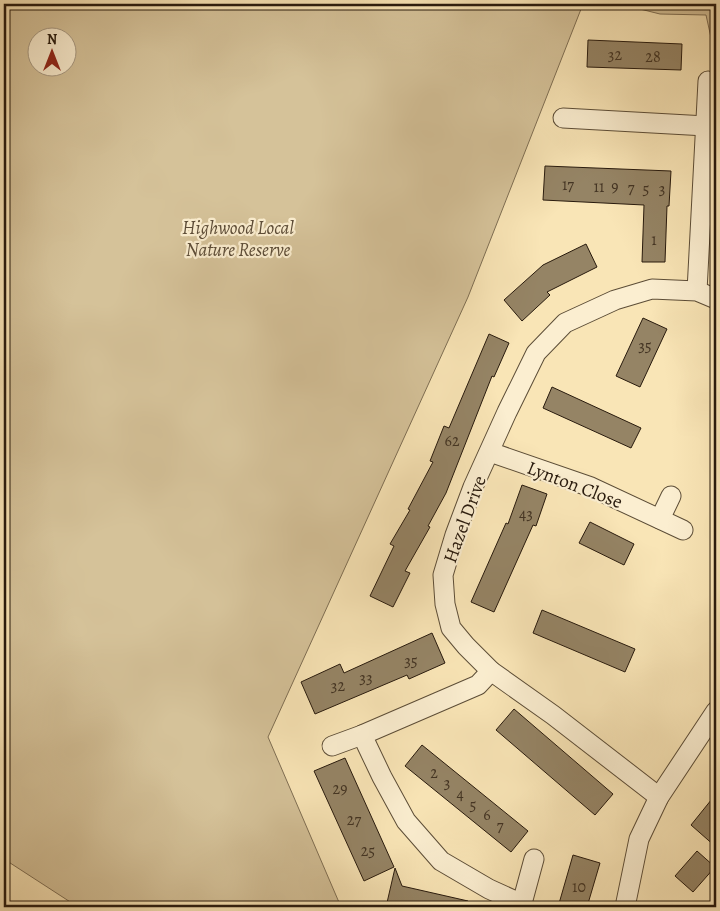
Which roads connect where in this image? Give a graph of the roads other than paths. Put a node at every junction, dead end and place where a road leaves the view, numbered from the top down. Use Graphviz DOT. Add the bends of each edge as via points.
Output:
graph roads {
  1 [pos="708,81"];
  2 [pos="563,118"];
  3 [pos="706,126"];
  4 [pos="697,291"];
  5 [pos="716,299"];
  6 [pos="490,452"];
  7 [pos="671,496"];
  8 [pos="660,519"];
  9 [pos="683,530"];
  10 [pos="491,671"];
  11 [pos="716,711"];
  12 [pos="362,734"];
  13 [pos="332,746"];
  14 [pos="659,798"];
  15 [pos="534,859"];
  16 [pos="522,906"];
  17 [pos="625,907"];
  1 -- 3 [label="street"];
  2 -- 3 [label="street"];
  3 -- 4 [label="street"];
  4 -- 5 [label="street, Hazel Drive"];
  4 -- 6 [label="street, Hazel Drive" via="652,289 615,300 565,323 536,353"];
  6 -- 8 [label="street, Lynton Close" via="590,487"];
  6 -- 10 [label="street, Hazel Drive" via="454,535 443,575 452,628"];
  7 -- 8 [label="street"];
  8 -- 9 [label="street, Lynton Close"];
  10 -- 12 [label="street" via="478,684"];
  10 -- 14 [label="street, Hazel Drive"];
  11 -- 14 [label="street"];
  12 -- 13 [label="street"];
  12 -- 16 [label="street" via="406,821 440,861"];
  14 -- 17 [label="street" via="639,839"];
  15 -- 16 [label="street"];
}
